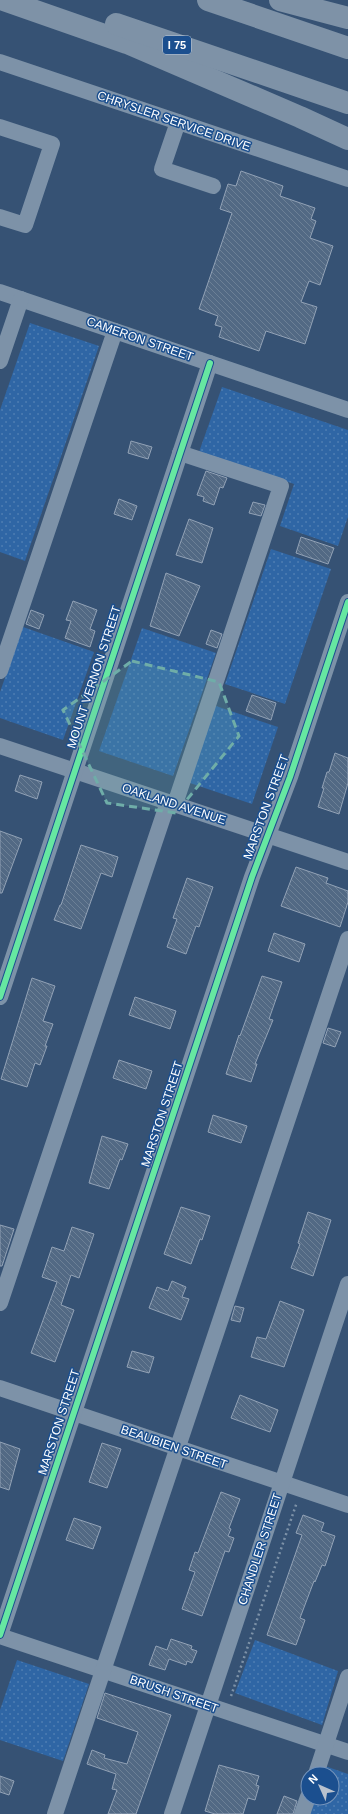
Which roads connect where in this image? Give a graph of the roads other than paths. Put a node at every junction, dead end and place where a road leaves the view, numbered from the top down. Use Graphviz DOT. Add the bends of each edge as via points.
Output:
graph roads {
  1 [pos="4,0"];
  2 [pos="44,0"];
  3 [pos="208,0"];
  4 [pos="280,0"];
  5 [pos="348,18"];
  6 [pos="348,48"];
  7 [pos="0,62"];
  8 [pos="348,103"];
  9 [pos="178,122"];
  10 [pos="0,127"];
  11 [pos="348,139"];
  12 [pos="348,179"];
  13 [pos="213,186"];
  14 [pos="0,217"];
  15 [pos="0,292"];
  16 [pos="21,299"];
  17 [pos="115,331"];
  18 [pos="0,360"];
  19 [pos="210,363"];
  20 [pos="348,410"];
  21 [pos="180,454"];
  22 [pos="348,602"];
  23 [pos="343,634"];
  24 [pos="0,671"];
  25 [pos="0,746"];
  26 [pos="75,771"];
  27 [pos="171,803"];
  28 [pos="269,836"];
  29 [pos="348,862"];
  30 [pos="348,939"];
  31 [pos="0,997"];
  32 [pos="348,1284"];
  33 [pos="0,1303"];
  34 [pos="0,1388"];
  35 [pos="74,1413"];
  36 [pos="178,1448"];
  37 [pos="282,1483"];
  38 [pos="348,1505"];
  39 [pos="0,1635"];
  40 [pos="103,1670"];
  41 [pos="348,1677"];
  42 [pos="208,1705"];
  43 [pos="325,1745"];
  44 [pos="348,1752"];
  45 [pos="318,1766"];
  46 [pos="55,1814"];
  47 [pos="172,1814"];
  1 -- 11 [label="highway" via="127,43"];
  2 -- 8 [label="highway, I 75"];
  3 -- 6 [label="highway"];
  4 -- 5 [label="highway"];
  7 -- 9 [label="street, CHRYSLER SERVICE DRIVE"];
  9 -- 12 [label="street, CHRYSLER SERVICE DRIVE"];
  9 -- 13 [label="street" via="162,170"];
  10 -- 14 [label="street" via="52,144 25,225"];
  15 -- 16 [label="street, CAMERON STREET"];
  16 -- 17 [label="street, CAMERON STREET"];
  16 -- 18 [label="street"];
  17 -- 19 [label="street, CAMERON STREET"];
  17 -- 24 [label="street"];
  19 -- 20 [label="street, CAMERON STREET"];
  19 -- 21 [label="street, MOUNT VERNON STREET"];
  21 -- 26 [label="street, MOUNT VERNON STREET"];
  21 -- 27 [label="street" via="281,486"];
  22 -- 23 [label="street, MARSTON STREET"];
  23 -- 28 [label="street, MARSTON STREET"];
  25 -- 26 [label="street, OAKLAND AVENUE"];
  26 -- 27 [label="street, OAKLAND AVENUE"];
  26 -- 31 [label="street, MOUNT VERNON STREET"];
  27 -- 28 [label="street, OAKLAND AVENUE"];
  27 -- 33 [label="street"];
  28 -- 29 [label="street, OAKLAND AVENUE"];
  28 -- 35 [label="street, MARSTON STREET" via="252,877"];
  30 -- 36 [label="street"];
  32 -- 37 [label="street, CHANDLER STREET"];
  34 -- 35 [label="street, BEAUBIEN STREET"];
  35 -- 36 [label="street, BEAUBIEN STREET"];
  35 -- 39 [label="street, MARSTON STREET"];
  36 -- 37 [label="street, BEAUBIEN STREET"];
  36 -- 40 [label="street"];
  37 -- 38 [label="street, BEAUBIEN STREET"];
  37 -- 42 [label="street, CHANDLER STREET"];
  39 -- 40 [label="street, BRUSH STREET"];
  40 -- 42 [label="street, BRUSH STREET"];
  40 -- 46 [label="street"];
  41 -- 43 [label="street"];
  42 -- 43 [label="street, BRUSH STREET"];
  42 -- 47 [label="street, CHANDLER STREET"];
  43 -- 44 [label="street, BRUSH STREET"];
  43 -- 45 [label="street"];
}
